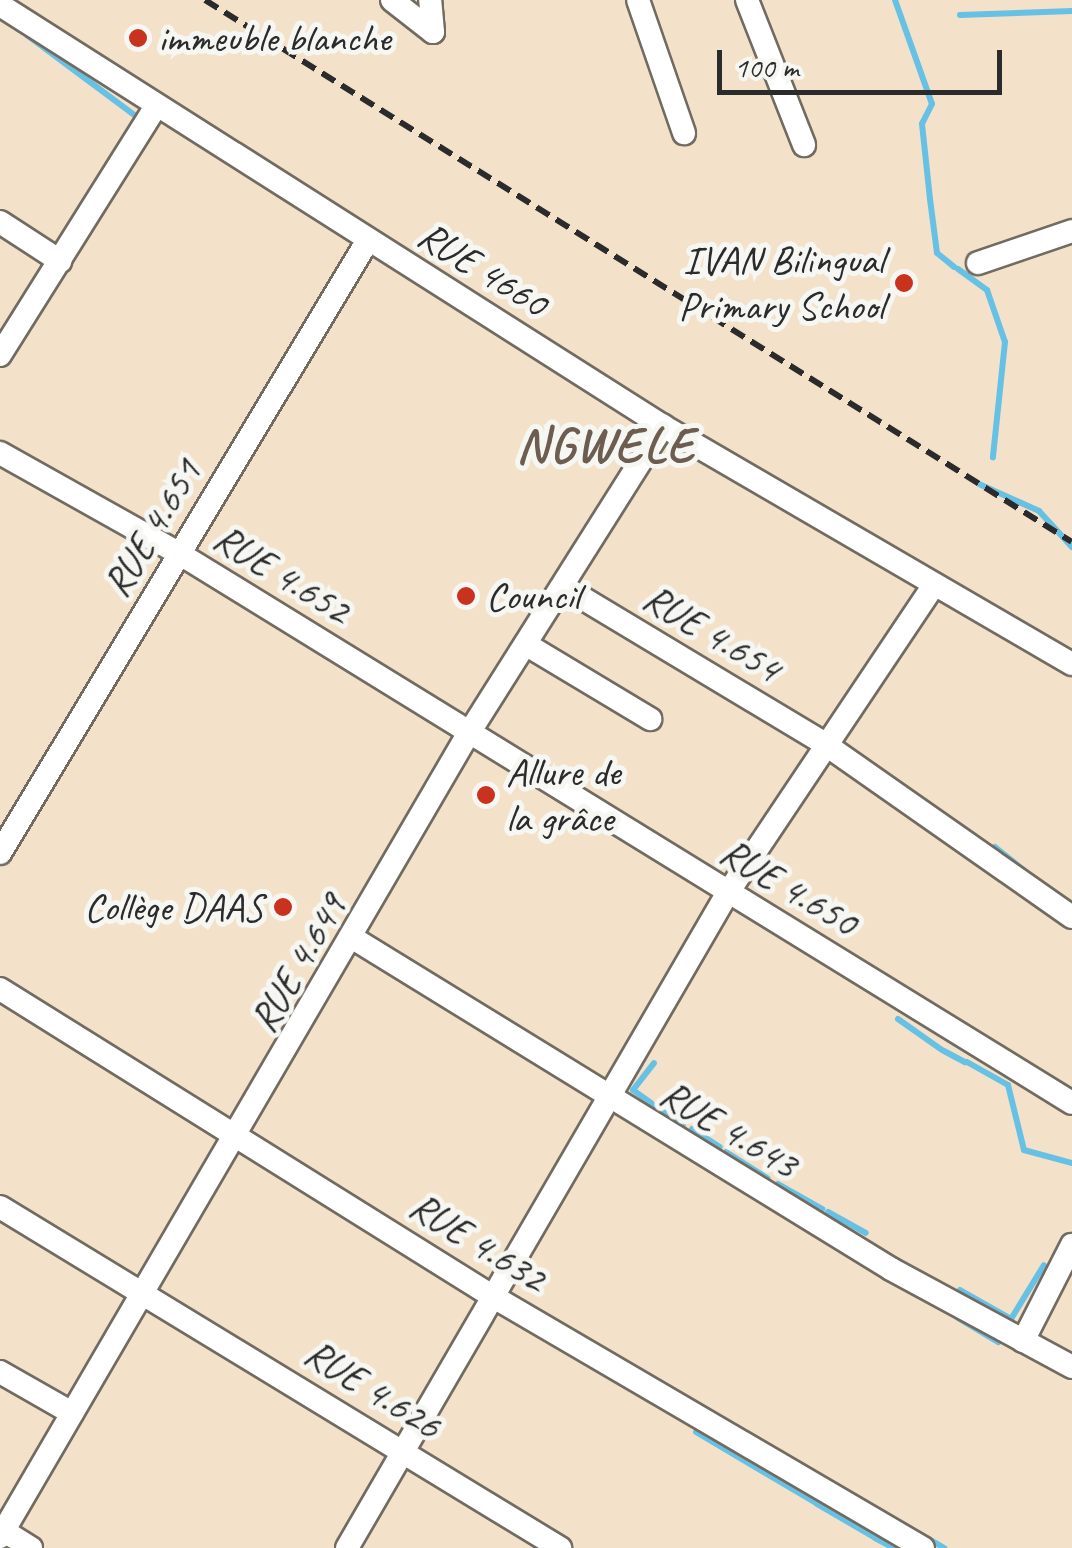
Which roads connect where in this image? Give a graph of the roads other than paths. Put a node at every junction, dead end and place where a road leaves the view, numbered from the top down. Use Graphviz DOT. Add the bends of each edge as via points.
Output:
graph roads {
  1 [pos="392,0"];
  2 [pos="430,0"];
  3 [pos="638,0"];
  4 [pos="747,0"];
  5 [pos="0,5"];
  6 [pos="156,106"];
  7 [pos="684,133"];
  8 [pos="804,144"];
  9 [pos="0,222"];
  10 [pos="1072,231"];
  11 [pos="368,240"];
  12 [pos="60,261"];
  13 [pos="978,263"];
  14 [pos="0,356"];
  15 [pos="663,426"];
  16 [pos="0,453"];
  17 [pos="180,554"];
  18 [pos="564,587"];
  19 [pos="932,588"];
  20 [pos="526,645"];
  21 [pos="1072,664"];
  22 [pos="650,719"];
  23 [pos="467,736"];
  24 [pos="822,742"];
  25 [pos="0,853"];
  26 [pos="727,894"];
  27 [pos="1072,917"];
  28 [pos="356,940"];
  29 [pos="0,989"];
  30 [pos="610,1100"];
  31 [pos="1072,1103"];
  32 [pos="240,1137"];
  33 [pos="0,1207"];
  34 [pos="1072,1245"];
  35 [pos="146,1292"];
  36 [pos="487,1293"];
  37 [pos="1024,1340"];
  38 [pos="1072,1368"];
  39 [pos="0,1372"];
  40 [pos="72,1413"];
  41 [pos="401,1450"];
  42 [pos="2,1534"];
  43 [pos="31,1548"];
  44 [pos="347,1548"];
  45 [pos="560,1548"];
  46 [pos="923,1548"];
  1 -- 2 [label="street" via="433,32"];
  3 -- 7 [label="street"];
  4 -- 8 [label="street"];
  5 -- 6 [label="street, RUE 4660"];
  6 -- 11 [label="street, RUE 4660"];
  6 -- 12 [label="street"];
  9 -- 12 [label="street"];
  10 -- 13 [label="street"];
  11 -- 15 [label="street, RUE 4660"];
  11 -- 17 [label="street, RUE 4.651"];
  12 -- 14 [label="street"];
  15 -- 18 [label="street, RUE 4.649"];
  15 -- 19 [label="street, RUE 4660"];
  16 -- 17 [label="street, RUE 4.652"];
  17 -- 23 [label="street, RUE 4.652"];
  17 -- 25 [label="street, RUE 4.651"];
  18 -- 20 [label="street, RUE 4.649"];
  18 -- 24 [label="street, RUE 4.654"];
  19 -- 21 [label="street, RUE 4660"];
  19 -- 24 [label="street"];
  20 -- 22 [label="street"];
  20 -- 23 [label="street, RUE 4.649"];
  23 -- 26 [label="street, RUE 4.650"];
  23 -- 28 [label="street, RUE 4.649"];
  24 -- 26 [label="street"];
  24 -- 27 [label="street, RUE 4.654"];
  26 -- 30 [label="street"];
  26 -- 31 [label="street, RUE 4.650"];
  28 -- 30 [label="street, RUE 4.643"];
  28 -- 32 [label="street, RUE 4.649"];
  29 -- 32 [label="street, RUE 4.632"];
  30 -- 36 [label="street"];
  30 -- 37 [label="street, RUE 4.643"];
  32 -- 35 [label="street, RUE 4.649"];
  32 -- 36 [label="street, RUE 4.632"];
  33 -- 35 [label="street, RUE 4.626"];
  34 -- 37 [label="street"];
  35 -- 40 [label="street, RUE 4.649"];
  35 -- 41 [label="street, RUE 4.626"];
  36 -- 41 [label="street"];
  36 -- 46 [label="street, RUE 4.632"];
  37 -- 38 [label="street, RUE 4.643"];
  39 -- 40 [label="street"];
  40 -- 42 [label="street, RUE 4.649"];
  41 -- 44 [label="street"];
  41 -- 45 [label="street, RUE 4.626"];
  42 -- 43 [label="street"];
}
